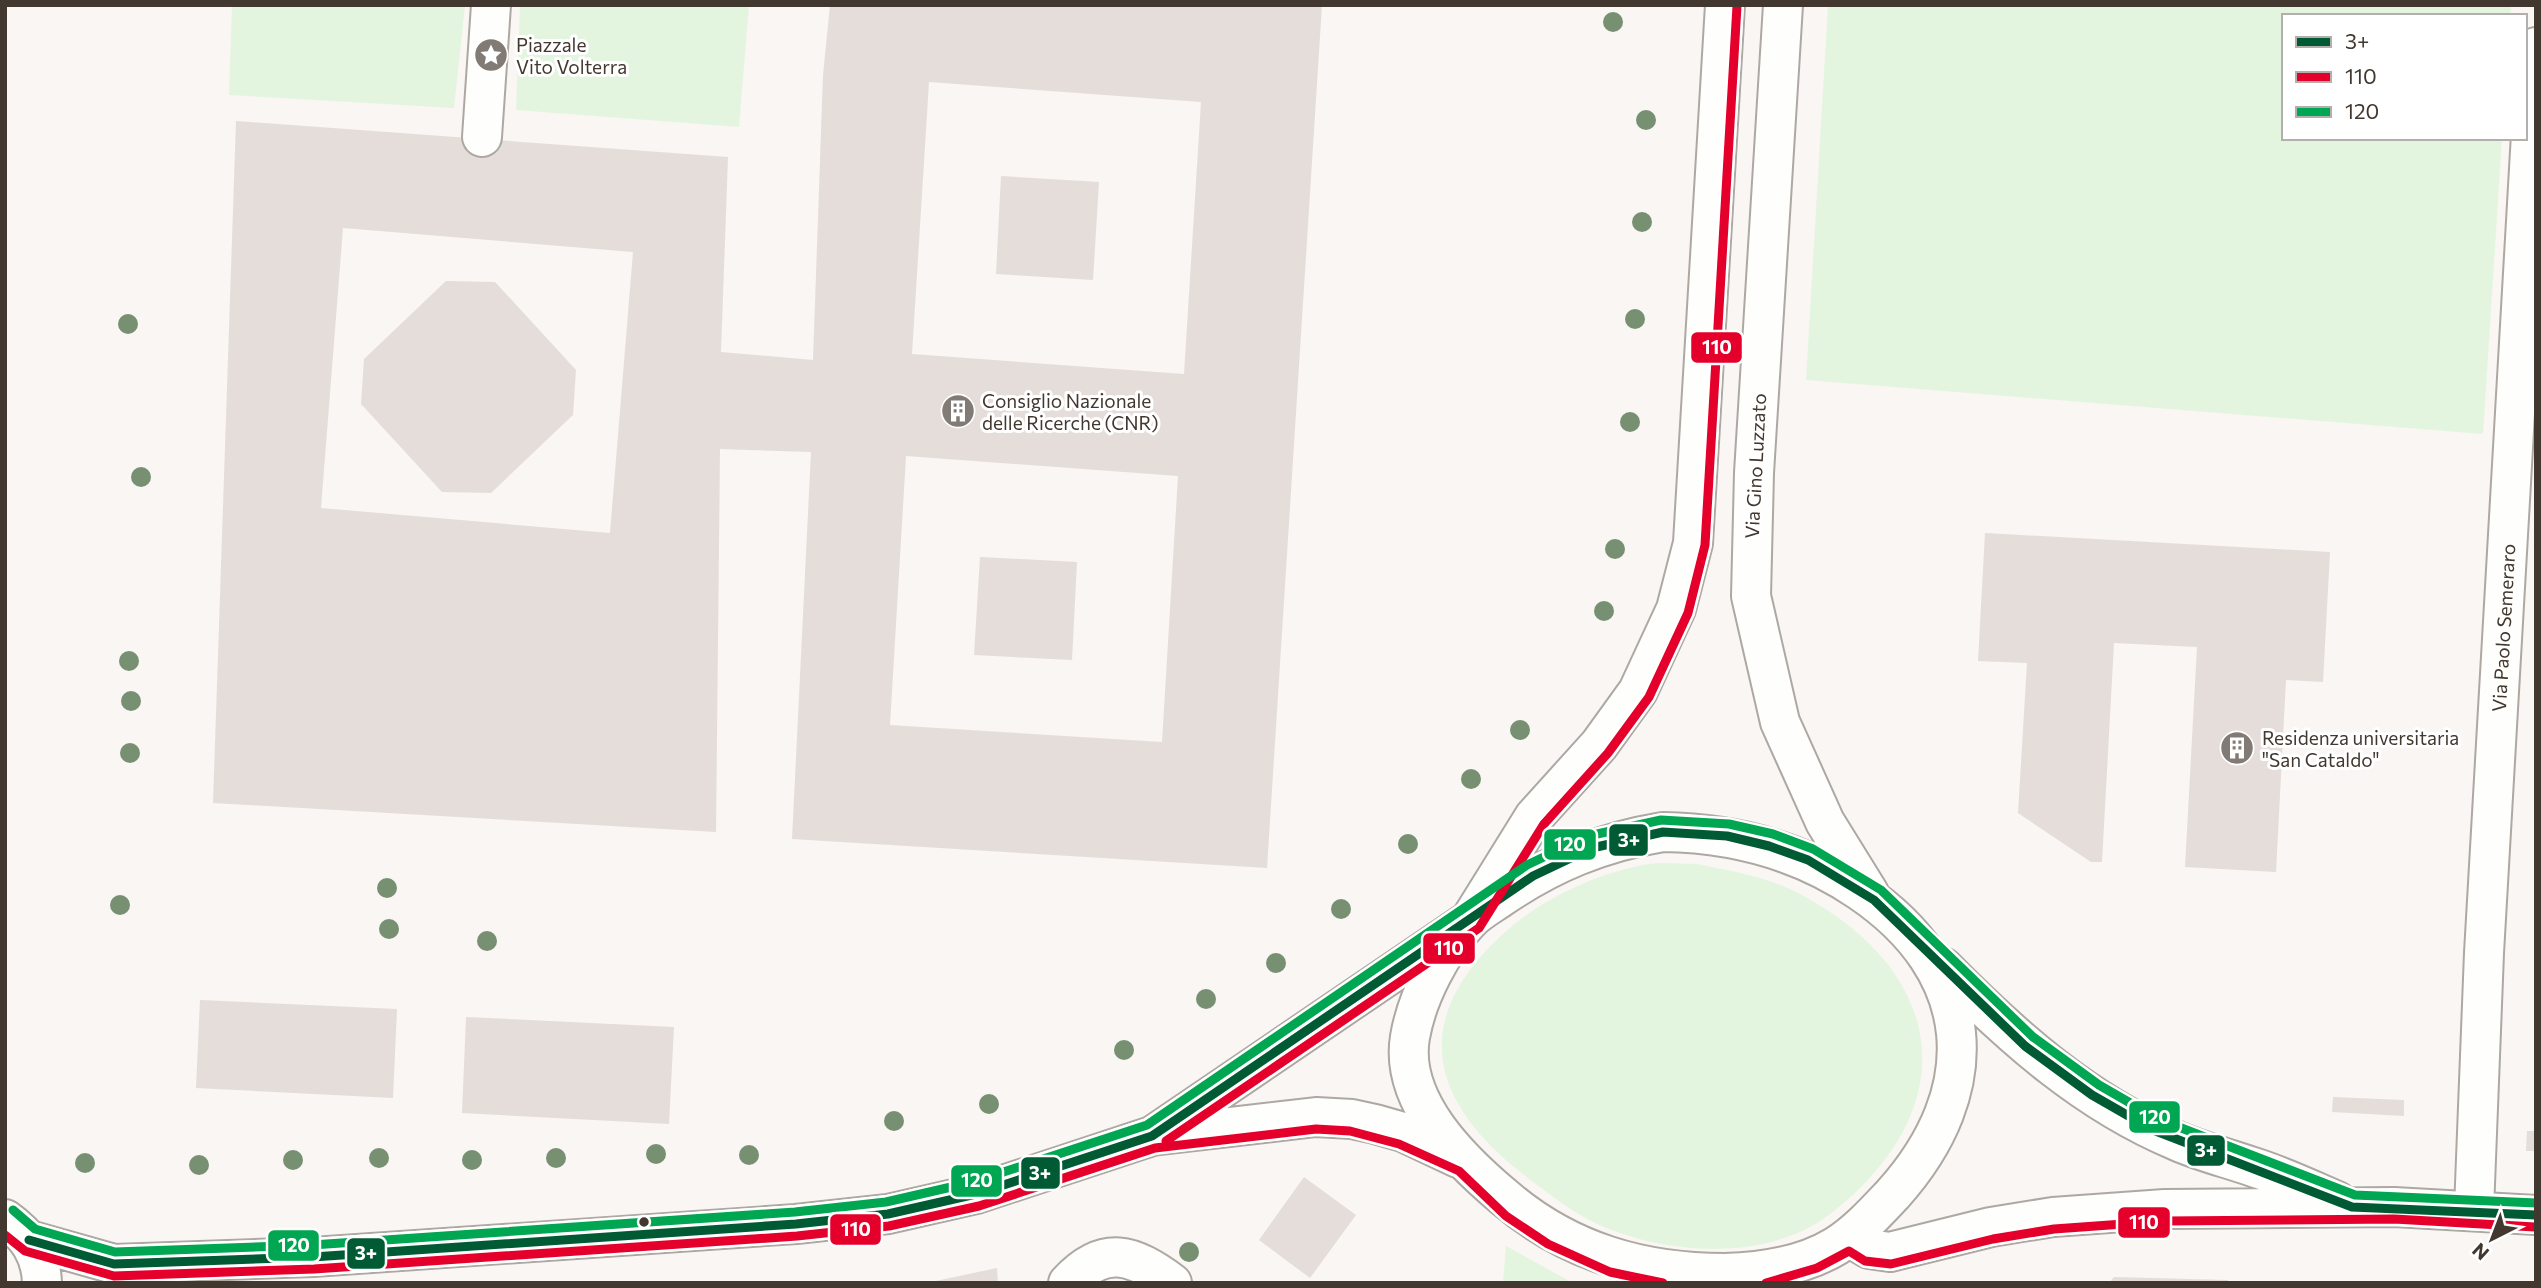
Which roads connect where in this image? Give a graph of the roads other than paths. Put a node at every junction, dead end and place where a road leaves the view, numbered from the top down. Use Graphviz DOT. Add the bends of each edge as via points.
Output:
graph roads {
  1 [pos="491,5"];
  2 [pos="1725,5"];
  3 [pos="1783,5"];
  4 [pos="2536,47"];
  5 [pos="482,137"];
  6 [pos="1874,901"];
  7 [pos="1470,920"];
  8 [pos="1910,934"];
  9 [pos="1152,1136"];
  10 [pos="1466,1161"];
  11 [pos="2352,1207"];
  12 [pos="2474,1210"];
  13 [pos="2536,1215"];
  14 [pos="17,1229"];
  15 [pos="1841,1242"];
  16 [pos="114,1264"];
  17 [pos="1160,1274"];
  18 [pos="42,1283"];
  19 [pos="80,1283"];
  20 [pos="1068,1283"];
  21 [pos="1819,1283"];
  1 -- 5 [label="main road"];
  2 -- 7 [label="main road" via="1696,517 1684,585 1638,691 1598,745 1534,817"];
  3 -- 6 [label="main road, Via Gino Luzzato" via="1754,474 1752,596 1769,683 1788,743 1825,822"];
  4 -- 12 [label="main road, Via Paolo Semeraro"];
  6 -- 7 [label="main road" via="1808,860 1769,846 1727,836 1663,832 1592,848 1563,861"];
  6 -- 8 [label="main road"];
  7 -- 9 [label="main road"];
  7 -- 10 [label="main road" via="1426,990 1409,1044 1416,1090"];
  8 -- 11 [label="main road" via="2025,1046 2092,1095 2176,1141"];
  8 -- 15 [label="main road" via="1939,975 1951,1005 1956,1032 1954,1088 1946,1116 1919,1161 1881,1208"];
  9 -- 10 [label="main road" via="1316,1118 1352,1119 1403,1132"];
  9 -- 16 [label="main road" via="976,1194 888,1214 313,1257"];
  10 -- 15 [label="main road" via="1514,1206 1554,1233 1644,1268 1683,1273 1763,1271"];
  11 -- 12 [label="main road"];
  11 -- 15 [label="main road" via="2165,1209 2053,1217 1890,1252"];
  12 -- 13 [label="main road"];
  14 -- 16 [label="main road"];
  14 -- 18 [label="main road" via="41,1265"];
  15 -- 21 [label="main road"];
  16 -- 19 [label="main road"];
  17 -- 20 [label="main road" via="1102,1257 1084,1266"];
}
